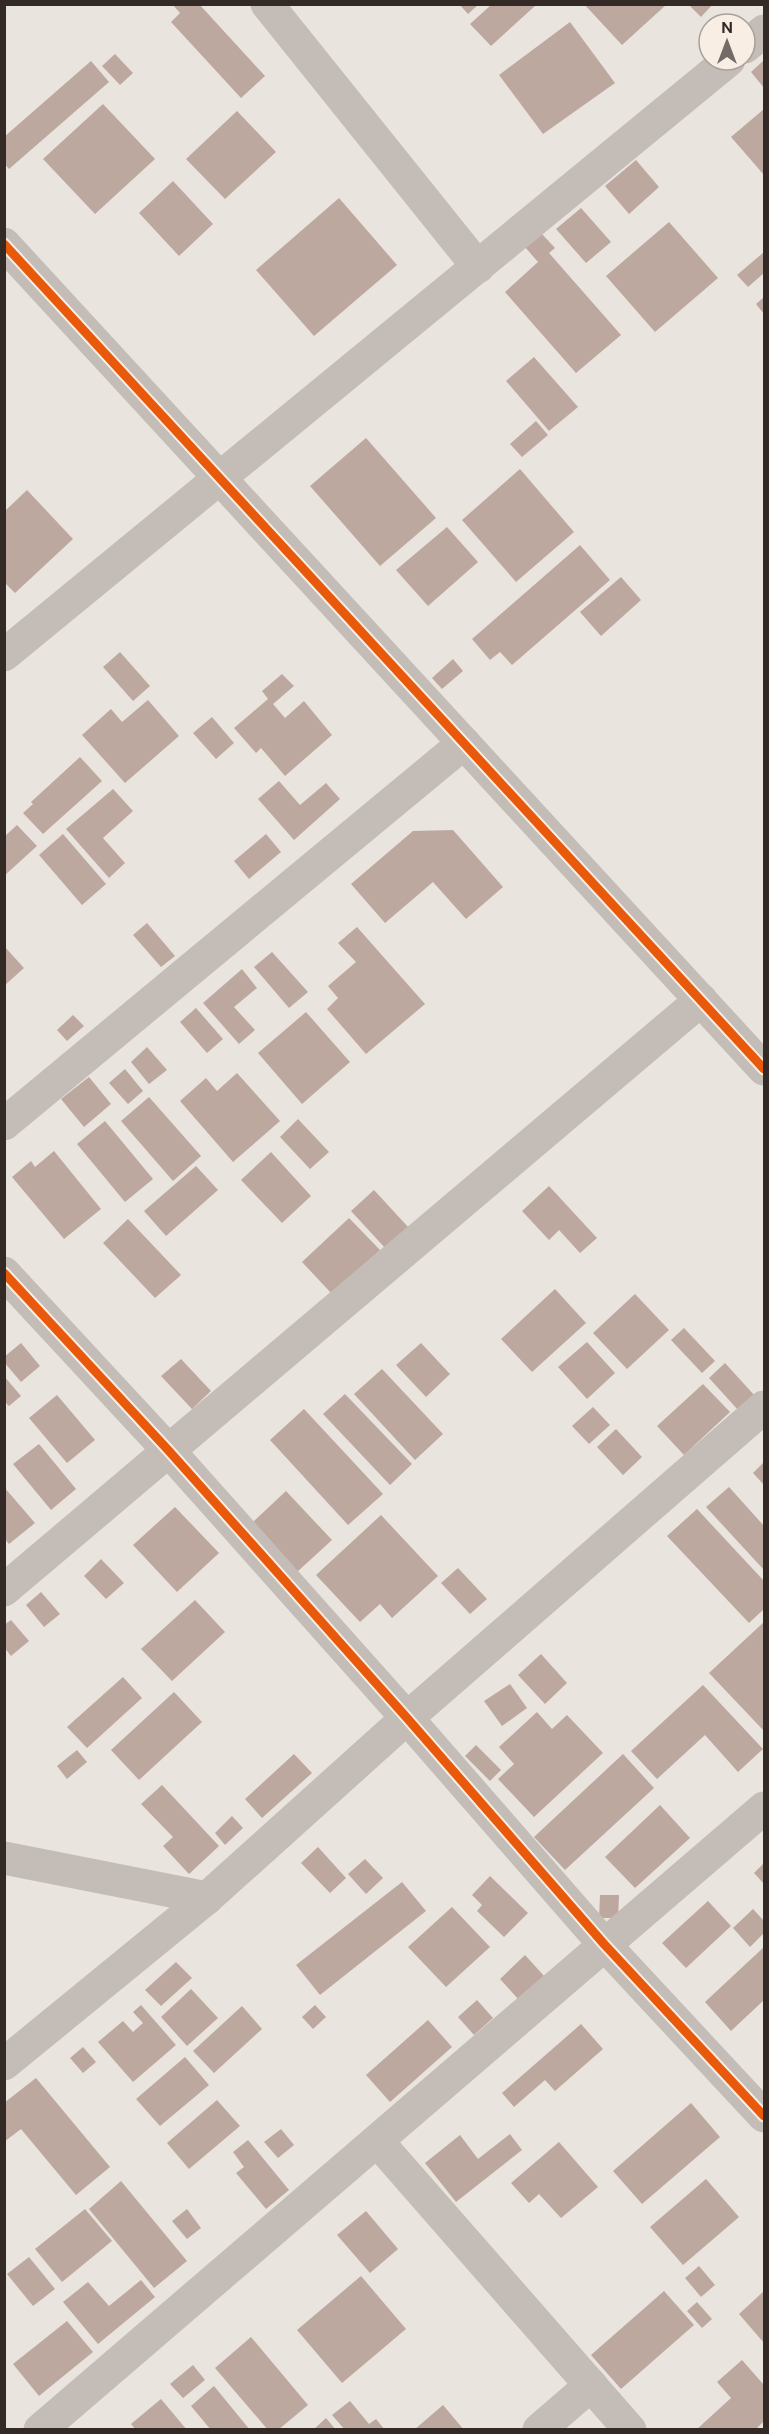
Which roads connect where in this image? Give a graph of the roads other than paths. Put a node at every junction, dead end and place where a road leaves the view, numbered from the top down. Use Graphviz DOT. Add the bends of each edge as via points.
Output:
graph roads {
  1 [pos="267,4"];
  2 [pos="714,72"];
  3 [pos="4,244"];
  4 [pos="478,267"];
  5 [pos="221,479"];
  6 [pos="4,655"];
  7 [pos="464,743"];
  8 [pos="701,1000"];
  9 [pos="765,1069"];
  10 [pos="4,1124"];
  11 [pos="4,1273"];
  12 [pos="765,1407"];
  13 [pos="169,1451"];
  14 [pos="4,1590"];
  15 [pos="407,1718"];
  16 [pos="765,1808"];
  17 [pos="4,1857"];
  18 [pos="207,1898"];
  19 [pos="604,1944"];
  20 [pos="4,2064"];
  21 [pos="765,2116"];
  22 [pos="378,2142"];
  23 [pos="591,2385"];
  24 [pos="40,2430"];
  25 [pos="539,2430"];
  26 [pos="630,2430"];
  1 -- 4 [label="street"];
  2 -- 4 [label="street"];
  3 -- 5 [label="street"];
  4 -- 5 [label="street"];
  5 -- 6 [label="street"];
  5 -- 7 [label="street"];
  7 -- 8 [label="street"];
  7 -- 10 [label="street"];
  8 -- 9 [label="street"];
  8 -- 13 [label="street"];
  11 -- 13 [label="street"];
  12 -- 15 [label="street"];
  13 -- 14 [label="street"];
  13 -- 15 [label="street"];
  15 -- 18 [label="street"];
  15 -- 19 [label="street"];
  16 -- 19 [label="street"];
  17 -- 18 [label="street"];
  18 -- 20 [label="street"];
  19 -- 21 [label="street"];
  19 -- 22 [label="street"];
  22 -- 23 [label="street"];
  22 -- 24 [label="street"];
  23 -- 25 [label="street"];
  23 -- 26 [label="street"];
}
